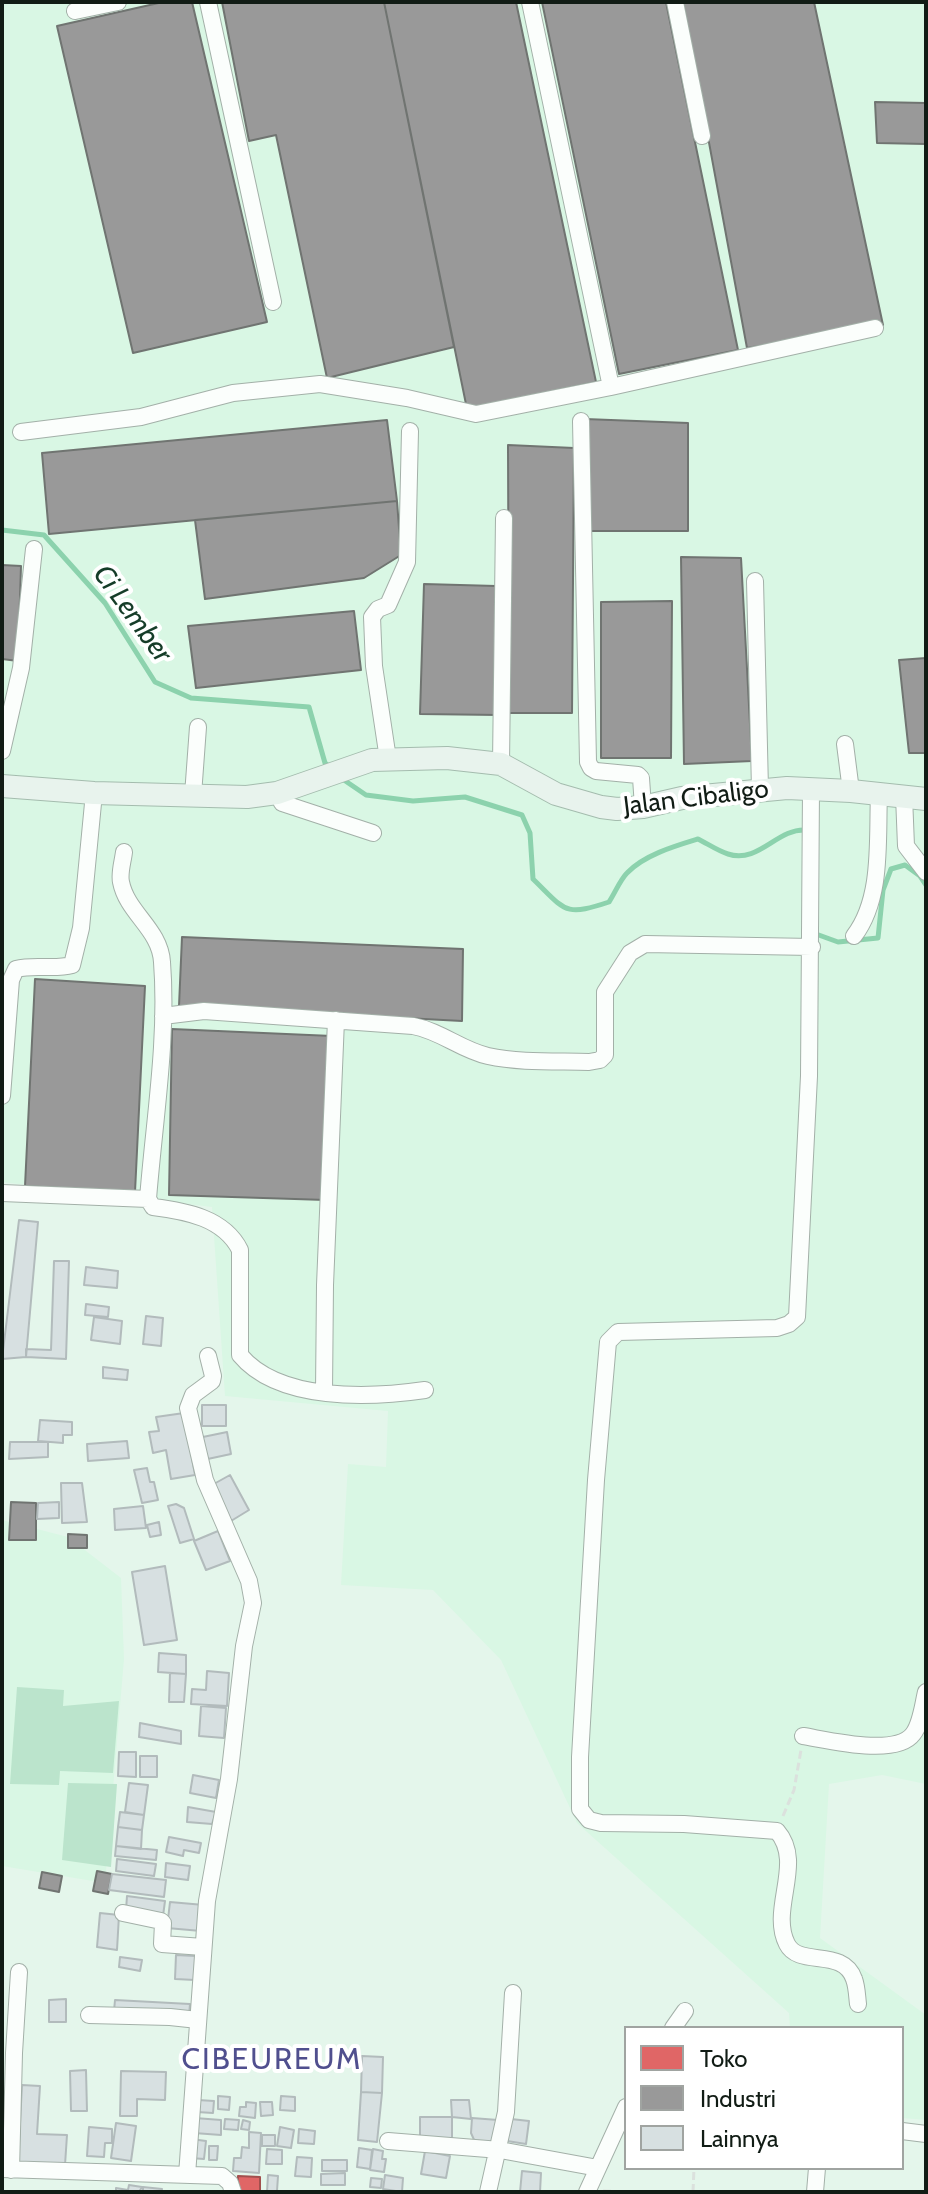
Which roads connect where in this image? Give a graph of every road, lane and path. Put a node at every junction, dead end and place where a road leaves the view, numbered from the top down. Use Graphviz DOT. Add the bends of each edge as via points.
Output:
graph roads {
  1 [pos="118,2"];
  2 [pos="208,2"];
  3 [pos="530,2"];
  4 [pos="675,2"];
  5 [pos="75,11"];
  6 [pos="702,136"];
  7 [pos="273,302"];
  8 [pos="875,328"];
  9 [pos="611,387"];
  10 [pos="581,421"];
  11 [pos="410,431"];
  12 [pos="21,432"];
  13 [pos="504,518"];
  14 [pos="34,549"];
  15 [pos="755,581"];
  16 [pos="198,727"];
  17 [pos="845,744"];
  18 [pos="2,751"];
  19 [pos="388,759"];
  20 [pos="501,764"];
  21 [pos="2,786"];
  22 [pos="760,789"];
  23 [pos="811,789"];
  24 [pos="851,791"];
  25 [pos="94,793"];
  26 [pos="277,793"];
  27 [pos="879,794"];
  28 [pos="193,795"];
  29 [pos="915,798"];
  30 [pos="643,807"];
  31 [pos="373,833"];
  32 [pos="124,852"];
  33 [pos="926,872"];
  34 [pos="854,936"];
  35 [pos="812,947"];
  36 [pos="163,1016"];
  37 [pos="336,1020"];
  38 [pos="2,1096"];
  39 [pos="2,1193"];
  40 [pos="148,1199"];
  41 [pos="208,1356"];
  42 [pos="425,1390"];
  43 [pos="324,1392"];
  44 [pos="926,1692"];
  45 [pos="803,1736"];
  46 [pos="777,1831"];
  47 [pos="123,1913"];
  48 [pos="203,1947"];
  49 [pos="19,1972"];
  50 [pos="513,1993"];
  51 [pos="858,2004"];
  52 [pos="685,2011"];
  53 [pos="89,2015"];
  54 [pos="198,2020"];
  55 [pos="674,2026"];
  56 [pos="624,2112"];
  57 [pos="904,2131"];
  58 [pos="926,2134"];
  59 [pos="388,2141"];
  60 [pos="500,2150"];
  61 [pos="598,2168"];
  62 [pos="7,2169"];
  63 [pos="694,2170"];
  64 [pos="817,2170"];
  65 [pos="187,2175"];
  66 [pos="233,2192"];
  67 [pos="488,2192"];
  68 [pos="587,2192"];
  69 [pos="693,2192"];
  70 [pos="815,2192"];
  1 -- 5 [label="street"];
  2 -- 7 [label="street"];
  3 -- 9 [label="street"];
  4 -- 6 [label="street"];
  8 -- 9 [label="street"];
  9 -- 12 [label="street" via="476,414 320,384 233,393 141,417"];
  10 -- 30 [label="street" via="588,762 596,771 638,775"];
  11 -- 19 [label="street" via="407,562 388,605 372,617"];
  13 -- 20 [label="street"];
  14 -- 18 [label="street" via="21,668"];
  15 -- 22 [label="street"];
  16 -- 28 [label="street"];
  17 -- 24 [label="street"];
  19 -- 20 [label="main road, Jalan Cibaligo"];
  19 -- 26 [label="main road, Jalan Cibaligo"];
  20 -- 30 [label="main road, Jalan Cibaligo" via="581,802 617,809"];
  21 -- 25 [label="main road, Jalan Cibaligo"];
  22 -- 23 [label="main road, Jalan Cibaligo"];
  22 -- 30 [label="main road, Jalan Cibaligo"];
  23 -- 24 [label="main road, Jalan Cibaligo"];
  23 -- 35 [label="street"];
  24 -- 27 [label="main road, Jalan Cibaligo"];
  25 -- 28 [label="main road, Jalan Cibaligo"];
  25 -- 38 [label="street" via="75,959 64,968 16,969"];
  26 -- 28 [label="main road, Jalan Cibaligo"];
  26 -- 31 [label="street" via="282,803"];
  27 -- 29 [label="main road, Jalan Cibaligo"];
  27 -- 34 [label="street" via="875,882 865,923"];
  29 -- 33 [label="street" via="906,846"];
  32 -- 36 [label="street" via="120,880 159,942"];
  35 -- 37 [label="street" via="645,944 630,953 605,992 606,1050 600,1060 488,1056 428,1029"];
  35 -- 46 [label="street" via="797,1317 777,1328 618,1332 608,1342 580,1757 580,1809 589,1820"];
  36 -- 37 [label="street" via="204,1011"];
  36 -- 40 [label="street"];
  37 -- 43 [label="street"];
  39 -- 40 [label="street"];
  40 -- 43 [label="street" via="153,1207 199,1216 235,1240 240,1250 240,1355 251,1368 296,1389"];
  41 -- 48 [label="street" via="212,1381 193,1395 188,1408 205,1480 249,1581 253,1603"];
  42 -- 43 [label="street"];
  44 -- 45 [label="street" via="913,1734 902,1742 888,1747"];
  45 -- 46 [label="path" via="794,1790"];
  46 -- 51 [label="street" via="788,1846 785,1941 800,1955 838,1961 854,1977"];
  47 -- 48 [label="street" via="161,1921 162,1944"];
  48 -- 54 [label="street"];
  49 -- 62 [label="street"];
  50 -- 60 [label="street"];
  52 -- 55 [label="street"];
  53 -- 54 [label="street"];
  54 -- 65 [label="street"];
  56 -- 61 [label="street"];
  57 -- 58 [label="street"];
  59 -- 60 [label="street"];
  60 -- 61 [label="street"];
  60 -- 67 [label="street"];
  61 -- 68 [label="street"];
  62 -- 65 [label="street"];
  63 -- 69 [label="path"];
  64 -- 70 [label="street"];
  65 -- 66 [label="street" via="222,2176"];
}
